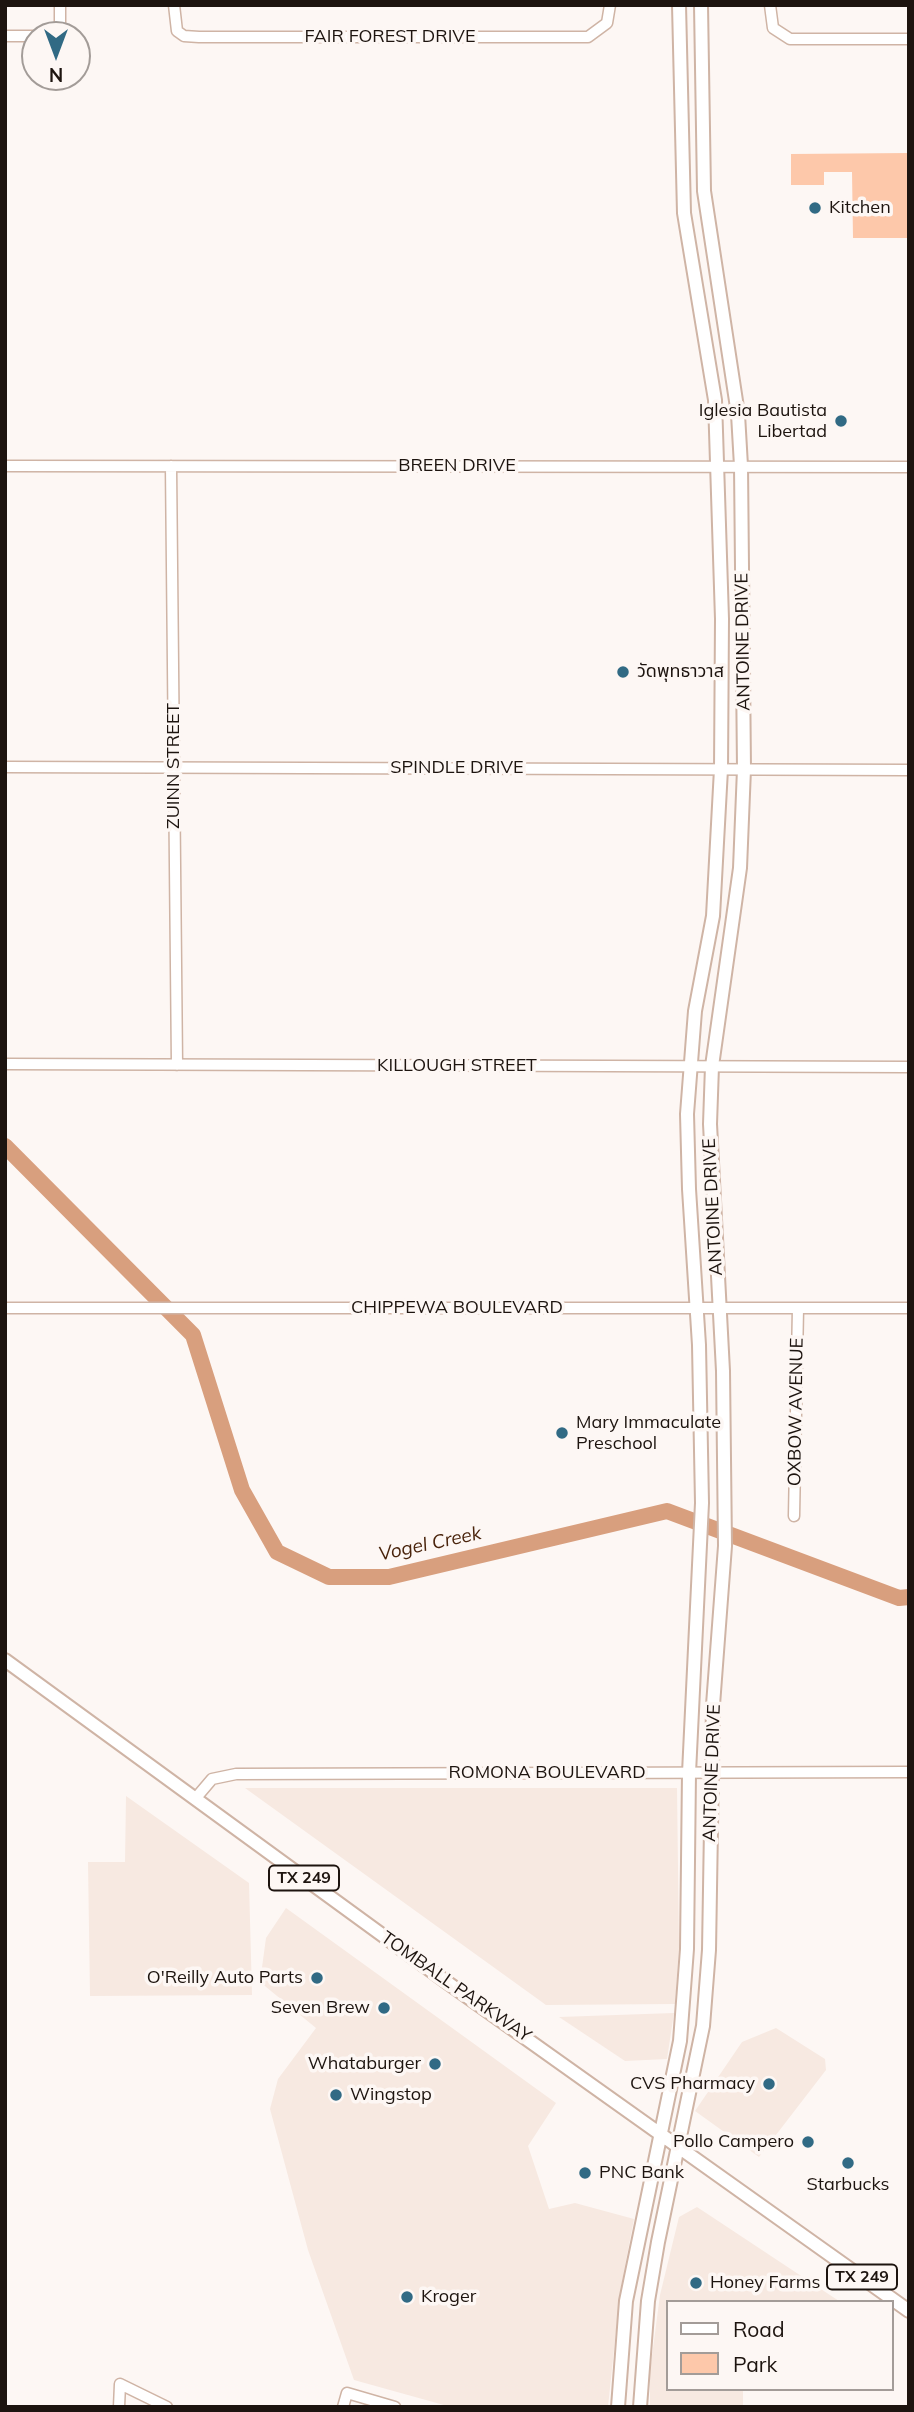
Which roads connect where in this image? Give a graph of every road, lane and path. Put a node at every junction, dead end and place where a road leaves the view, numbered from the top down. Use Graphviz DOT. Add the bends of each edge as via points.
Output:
graph roads {
  1 [pos="174,5"];
  2 [pos="610,5"];
  3 [pos="679,5"];
  4 [pos="701,5"];
  5 [pos="770,5"];
  6 [pos="909,39"];
  7 [pos="718,299"];
  8 [pos="697,303"];
  9 [pos="5,466"];
  10 [pos="171,466"];
  11 [pos="741,466"];
  12 [pos="718,467"];
  13 [pos="909,467"];
  14 [pos="722,619"];
  15 [pos="743,619"];
  16 [pos="5,767"];
  17 [pos="174,768"];
  18 [pos="721,769"];
  19 [pos="744,769"];
  20 [pos="909,770"];
  21 [pos="713,916"];
  22 [pos="734,919"];
  23 [pos="5,1064"];
  24 [pos="177,1065"];
  25 [pos="689,1066"];
  26 [pos="712,1066"];
  27 [pos="909,1067"];
  28 [pos="698,1307"];
  29 [pos="5,1308"];
  30 [pos="719,1308"];
  31 [pos="797,1308"];
  32 [pos="909,1308"];
  33 [pos="701,1439"];
  34 [pos="723,1439"];
  35 [pos="794,1516"];
  36 [pos="696,1637"];
  37 [pos="720,1639"];
  38 [pos="5,1660"];
  39 [pos="909,1772"];
  40 [pos="689,1773"];
  41 [pos="711,1773"];
  42 [pos="195,1799"];
  43 [pos="687,1949"];
  44 [pos="709,1950"];
  45 [pos="659,2131"];
  46 [pos="680,2146"];
  47 [pos="626,2301"];
  48 [pos="648,2301"];
  49 [pos="909,2311"];
  50 [pos="119,2407"];
  51 [pos="167,2407"];
  52 [pos="343,2407"];
  53 [pos="396,2407"];
  54 [pos="618,2407"];
  55 [pos="640,2407"];
  1 -- 2 [label="street, FAIR FOREST DRIVE" via="177,31 184,36 588,37 607,23"];
  3 -- 8 [label="main road, ANTOINE DRIVE" via="684,214"];
  4 -- 7 [label="main road, ANTOINE DRIVE" via="703,148"];
  5 -- 6 [label="street" via="773,28 790,39"];
  7 -- 8 [label="main road"];
  7 -- 11 [label="main road, ANTOINE DRIVE" via="738,414"];
  8 -- 12 [label="main road, ANTOINE DRIVE" via="715,400"];
  9 -- 10 [label="street, BREEN DRIVE"];
  10 -- 12 [label="street, BREEN DRIVE"];
  10 -- 17 [label="street, ZUINN STREET"];
  11 -- 12 [label="street, BREEN DRIVE"];
  11 -- 13 [label="street, BREEN DRIVE"];
  11 -- 15 [label="main road, ANTOINE DRIVE"];
  12 -- 14 [label="main road, ANTOINE DRIVE"];
  14 -- 15 [label="main road"];
  14 -- 18 [label="main road, ANTOINE DRIVE"];
  15 -- 19 [label="main road, ANTOINE DRIVE"];
  16 -- 17 [label="street, SPINDLE DRIVE"];
  17 -- 18 [label="street, SPINDLE DRIVE"];
  17 -- 24 [label="street, ZUINN STREET"];
  18 -- 19 [label="street, SPINDLE DRIVE"];
  18 -- 21 [label="main road, ANTOINE DRIVE"];
  19 -- 20 [label="street, SPINDLE DRIVE"];
  19 -- 22 [label="main road, ANTOINE DRIVE"];
  21 -- 22 [label="main road"];
  21 -- 25 [label="main road, ANTOINE DRIVE"];
  22 -- 26 [label="main road, ANTOINE DRIVE"];
  23 -- 24 [label="street, KILLOUGH STREET"];
  24 -- 25 [label="street, KILLOUGH STREET"];
  25 -- 26 [label="street, KILLOUGH STREET"];
  25 -- 28 [label="main road, ANTOINE DRIVE" via="689,1189"];
  26 -- 27 [label="street, KILLOUGH STREET"];
  26 -- 30 [label="main road, ANTOINE DRIVE" via="710,1173"];
  28 -- 29 [label="street, CHIPPEWA BOULEVARD"];
  28 -- 30 [label="street, CHIPPEWA BOULEVARD"];
  28 -- 33 [label="main road, ANTOINE DRIVE"];
  30 -- 31 [label="street, CHIPPEWA BOULEVARD"];
  30 -- 34 [label="main road, ANTOINE DRIVE"];
  31 -- 32 [label="street, CHIPPEWA BOULEVARD"];
  31 -- 35 [label="street, OXBOW AVENUE"];
  33 -- 34 [label="main road"];
  33 -- 36 [label="main road, ANTOINE DRIVE"];
  34 -- 37 [label="main road, ANTOINE DRIVE" via="725,1546"];
  36 -- 37 [label="main road"];
  36 -- 40 [label="main road, ANTOINE DRIVE"];
  37 -- 41 [label="main road, ANTOINE DRIVE"];
  38 -- 42 [label="main road, TOMBALL PARKWAY / TX 249"];
  39 -- 41 [label="street, ROMONA BOULEVARD"];
  40 -- 41 [label="street, ROMONA BOULEVARD"];
  40 -- 42 [label="street, ROMONA BOULEVARD" via="236,1774 212,1779"];
  40 -- 43 [label="main road, ANTOINE DRIVE"];
  41 -- 44 [label="main road, ANTOINE DRIVE"];
  42 -- 45 [label="main road, TOMBALL PARKWAY / TX 249"];
  43 -- 44 [label="main road"];
  43 -- 45 [label="main road, ANTOINE DRIVE" via="680,2041"];
  44 -- 46 [label="main road, ANTOINE DRIVE" via="703,2026"];
  45 -- 46 [label="main road, TOMBALL PARKWAY / TX 249"];
  45 -- 47 [label="main road, ANTOINE DRIVE"];
  46 -- 48 [label="main road, ANTOINE DRIVE"];
  46 -- 49 [label="main road, TOMBALL PARKWAY / TX 249"];
  47 -- 48 [label="main road"];
  47 -- 54 [label="main road, ANTOINE DRIVE"];
  48 -- 55 [label="main road, ANTOINE DRIVE"];
  50 -- 51 [label="street" via="120,2384"];
  52 -- 53 [label="street" via="347,2393"];
}
